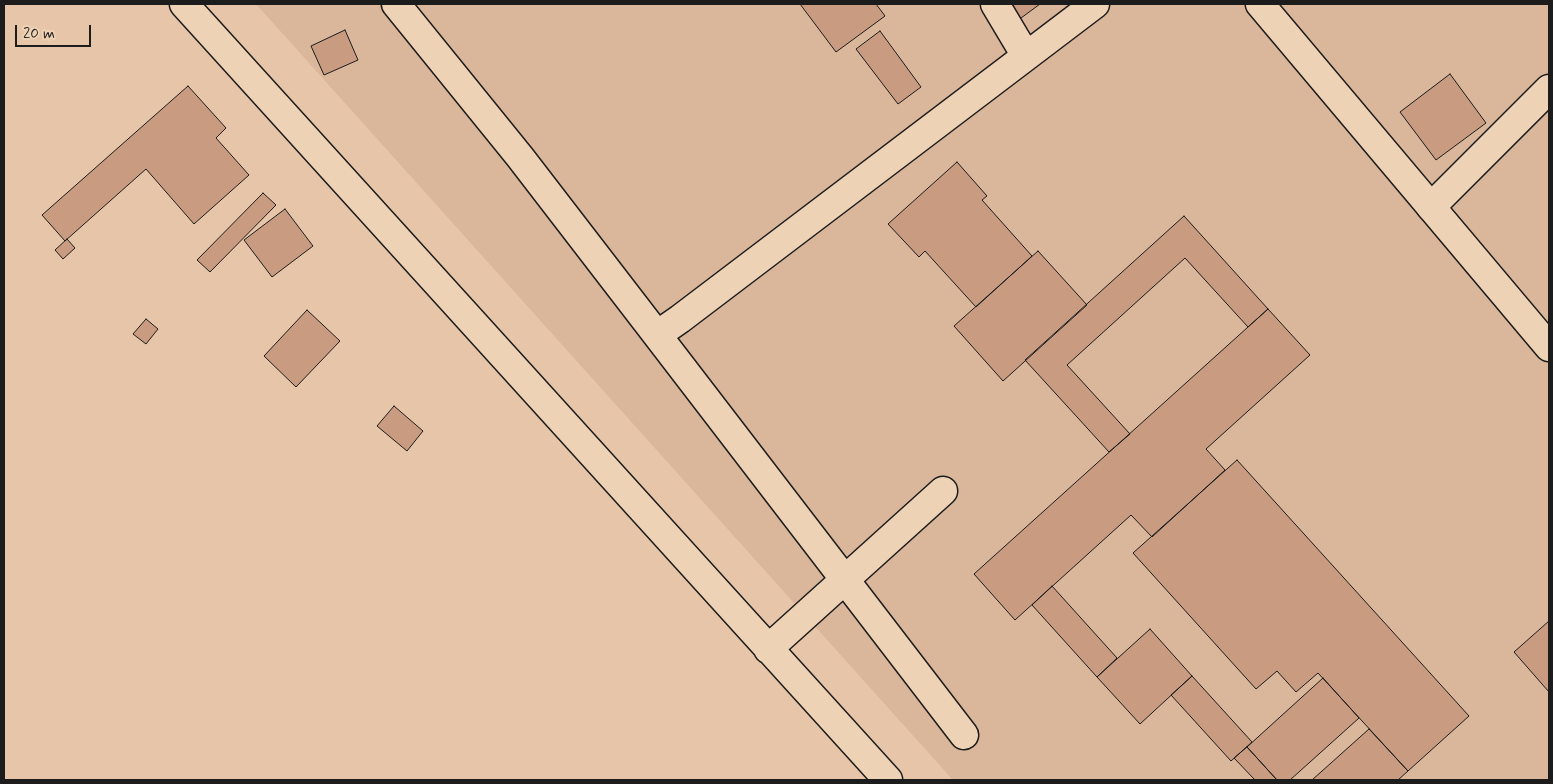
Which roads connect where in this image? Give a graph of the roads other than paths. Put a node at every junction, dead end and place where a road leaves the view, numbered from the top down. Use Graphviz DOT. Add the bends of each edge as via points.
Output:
graph roads {
  1 [pos="184,4"];
  2 [pos="396,4"];
  3 [pos="995,4"];
  4 [pos="1095,4"];
  5 [pos="1260,4"];
  6 [pos="1026,56"];
  7 [pos="1549,89"];
  8 [pos="1431,207"];
  9 [pos="656,334"];
  10 [pos="1549,348"];
  11 [pos="943,491"];
  12 [pos="844,580"];
  13 [pos="768,649"];
  14 [pos="964,735"];
  15 [pos="888,780"];
  1 -- 13 [label="street"];
  2 -- 9 [label="street"];
  3 -- 6 [label="street"];
  4 -- 6 [label="street"];
  5 -- 8 [label="street"];
  6 -- 9 [label="street" via="680,320"];
  7 -- 8 [label="street"];
  8 -- 10 [label="street"];
  9 -- 12 [label="street"];
  11 -- 12 [label="street"];
  12 -- 13 [label="street"];
  12 -- 14 [label="street"];
  13 -- 15 [label="street"];
}
